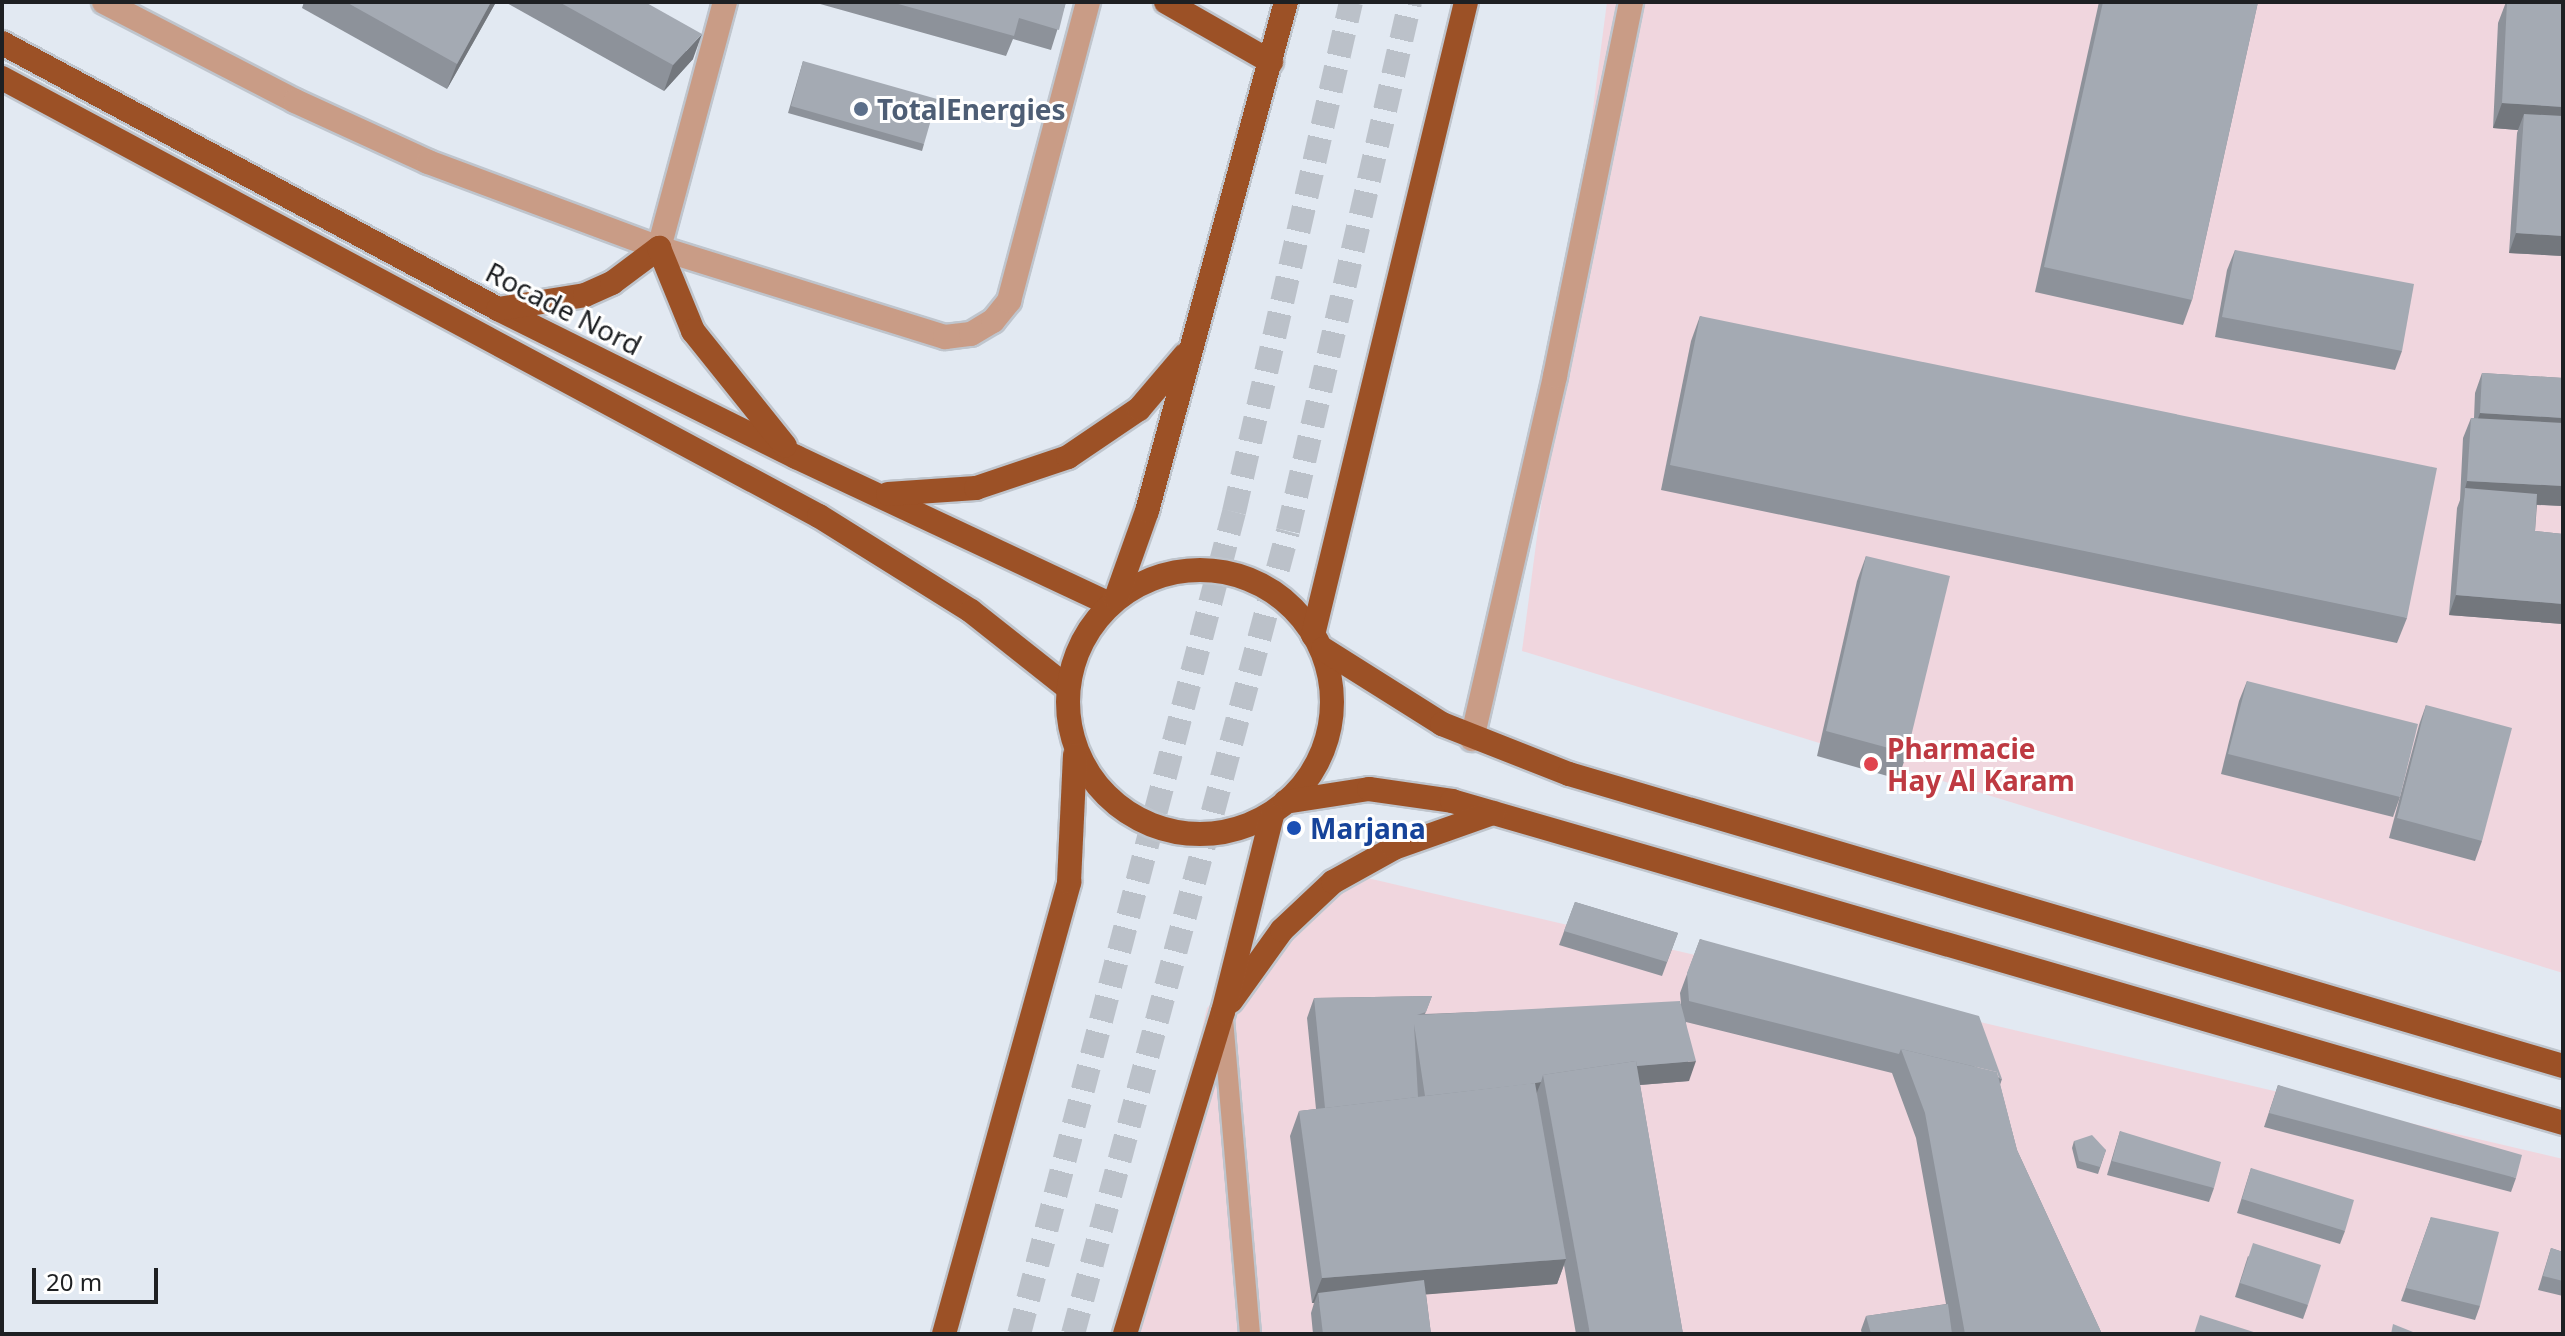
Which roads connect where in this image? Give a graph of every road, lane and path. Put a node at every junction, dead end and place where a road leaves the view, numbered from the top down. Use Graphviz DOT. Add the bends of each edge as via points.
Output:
graph roads {
  1 [pos="104,2"];
  2 [pos="725,2"];
  3 [pos="1088,2"];
  4 [pos="1166,2"];
  5 [pos="1286,2"];
  6 [pos="1466,2"];
  7 [pos="1631,2"];
  8 [pos="2,43"];
  9 [pos="685,46"];
  10 [pos="711,60"];
  11 [pos="1271,62"];
  12 [pos="2,78"];
  13 [pos="659,248"];
  14 [pos="498,309"];
  15 [pos="1196,340"];
  16 [pos="796,457"];
  17 [pos="884,495"];
  18 [pos="1113,601"];
  19 [pos="1318,642"];
  20 [pos="1067,687"];
  21 [pos="1472,739"];
  22 [pos="1075,749"];
  23 [pos="1279,809"];
  24 [pos="1493,813"];
  25 [pos="1223,1012"];
  26 [pos="2563,1066"];
  27 [pos="2563,1123"];
  28 [pos="944,1334"];
  29 [pos="1125,1334"];
  30 [pos="1250,1334"];
  1 -- 13 [label="street" via="295,101 428,162"];
  2 -- 10 [label="street"];
  3 -- 13 [label="street" via="1009,301 993,321 971,334 920,332"];
  4 -- 11 [label="highway"];
  5 -- 11 [label="highway"];
  6 -- 19 [label="highway"];
  7 -- 21 [label="street" via="1555,376"];
  8 -- 14 [label="highway, Rocade Nord"];
  9 -- 10 [label="street"];
  10 -- 13 [label="street"];
  11 -- 15 [label="highway"];
  12 -- 20 [label="highway" via="845,531 971,611"];
  13 -- 14 [label="highway" via="637,267 585,295"];
  13 -- 16 [label="highway" via="693,331 720,371"];
  14 -- 16 [label="highway, Rocade Nord"];
  15 -- 17 [label="highway" via="1139,409 1068,457 976,488"];
  15 -- 18 [label="highway"];
  16 -- 17 [label="highway, Rocade Nord"];
  17 -- 18 [label="highway, Rocade Nord" via="1009,559"];
  18 -- 19 [label="highway" via="1164,574 1227,572 1284,600"];
  18 -- 20 [label="highway" via="1089,628"];
  19 -- 21 [label="highway" via="1380,689"];
  19 -- 23 [label="highway" via="1331,683 1326,738 1308,779"];
  20 -- 22 [label="highway"];
  21 -- 26 [label="highway" via="1569,774"];
  22 -- 23 [label="highway" via="1111,801 1166,830 1229,831"];
  22 -- 28 [label="highway" via="1077,796 1069,882"];
  23 -- 24 [label="highway" via="1369,789"];
  23 -- 25 [label="highway"];
  24 -- 25 [label="highway" via="1394,848 1333,882 1282,930"];
  24 -- 27 [label="highway"];
  25 -- 29 [label="highway"];
  25 -- 30 [label="lane"];
}
